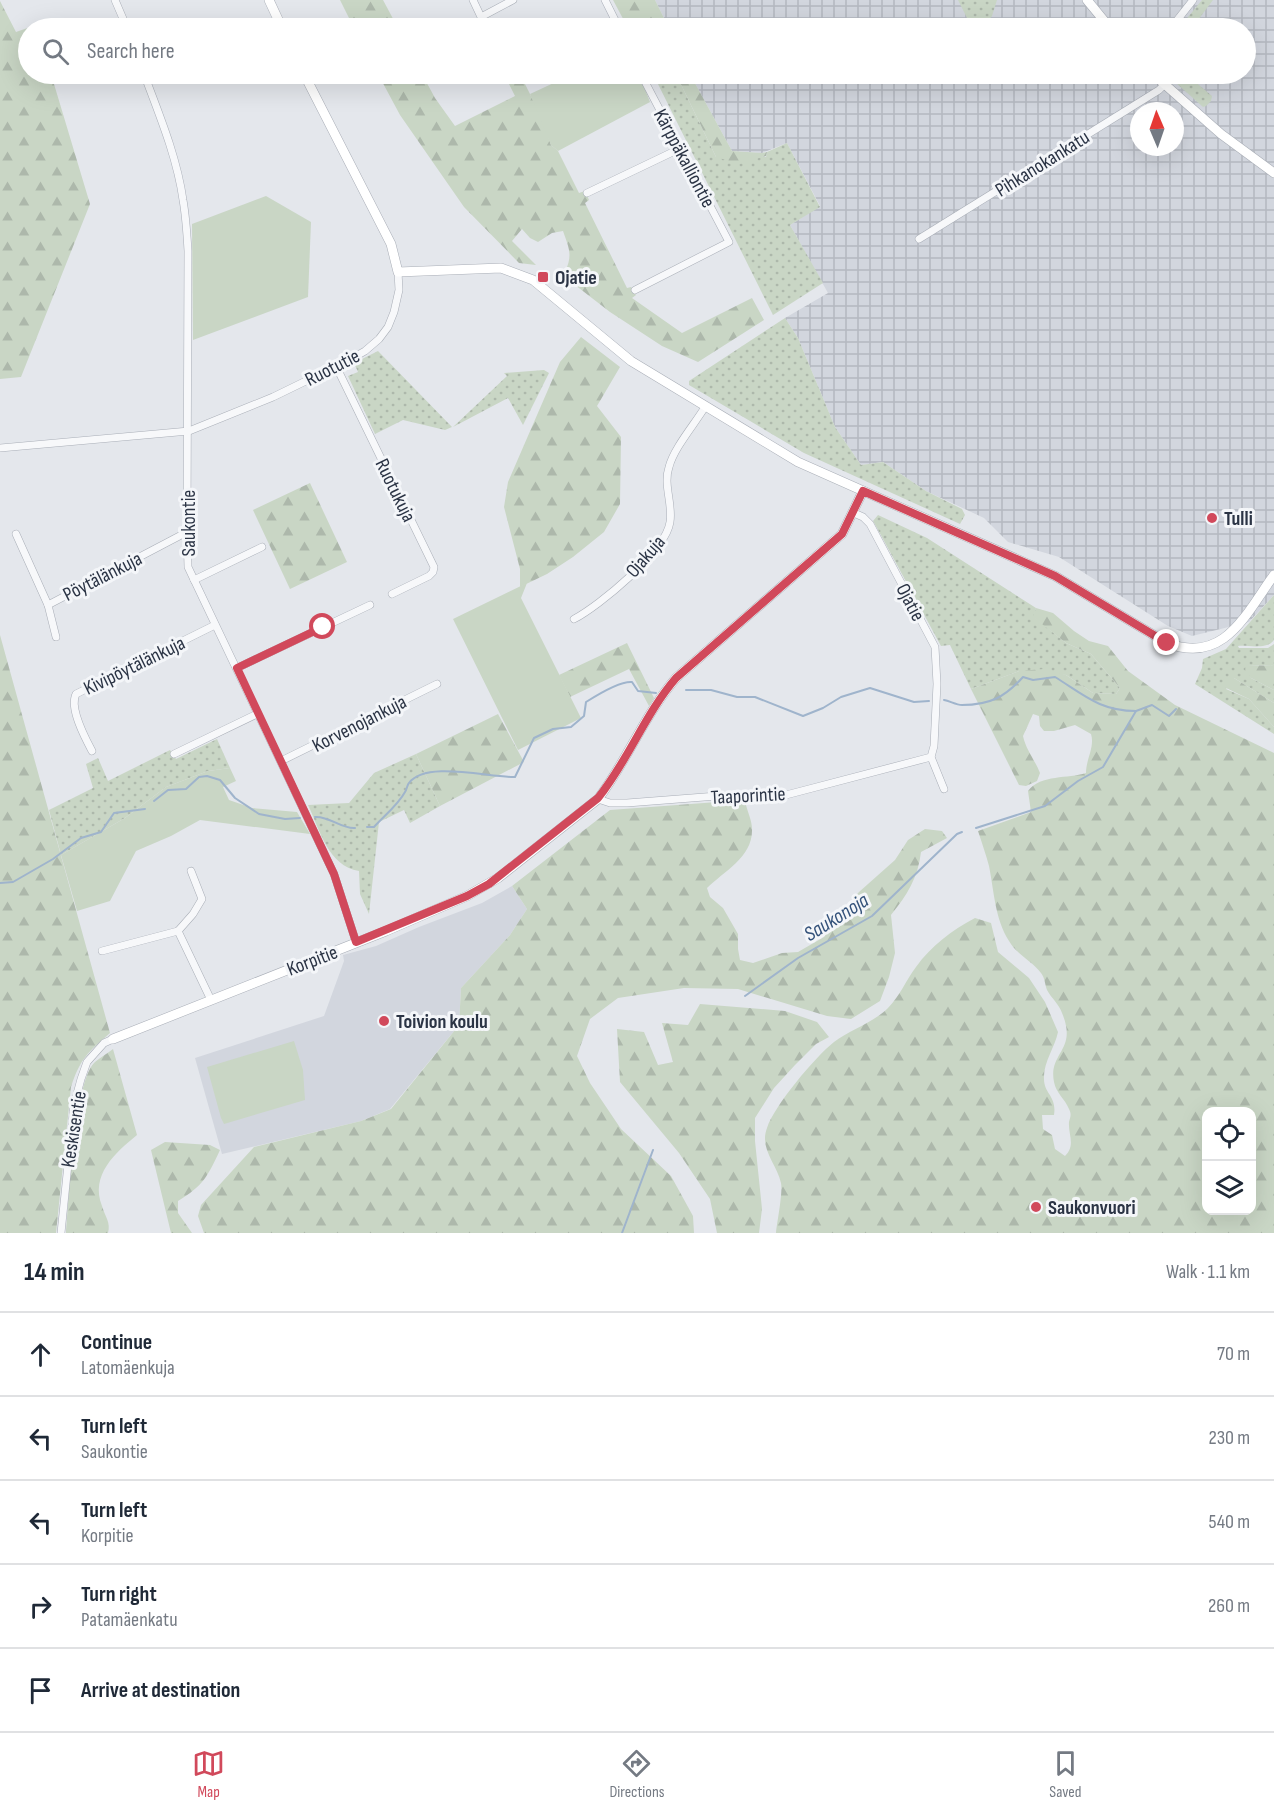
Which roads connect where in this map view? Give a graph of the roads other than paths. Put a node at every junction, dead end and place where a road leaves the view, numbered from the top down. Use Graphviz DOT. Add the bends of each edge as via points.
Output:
graph roads {
  1 [pos="115,0"];
  2 [pos="269,0"];
  3 [pos="473,0"];
  4 [pos="513,0"];
  5 [pos="605,0"];
  6 [pos="1087,0"];
  7 [pos="1193,0"];
  8 [pos="123,18"];
  9 [pos="277,18"];
  10 [pos="614,18"];
  11 [pos="1102,18"];
  12 [pos="1179,18"];
  13 [pos="147,84"];
  14 [pos="309,84"];
  15 [pos="646,84"];
  16 [pos="1164,85"];
  17 [pos="679,149"];
  18 [pos="1274,173"];
  19 [pos="587,193"];
  20 [pos="919,239"];
  21 [pos="398,272"];
  22 [pos="635,290"];
  23 [pos="336,366"];
  24 [pos="705,407"];
  25 [pos="189,431"];
  26 [pos="0,448"];
  27 [pos="863,491"];
  28 [pos="854,513"];
  29 [pos="187,532"];
  30 [pos="16,534"];
  31 [pos="262,547"];
  32 [pos="1274,575"];
  33 [pos="194,580"];
  34 [pos="392,594"];
  35 [pos="48,605"];
  36 [pos="370,605"];
  37 [pos="574,619"];
  38 [pos="215,626"];
  39 [pos="56,637"];
  40 [pos="237,668"];
  41 [pos="437,684"];
  42 [pos="257,714"];
  43 [pos="92,751"];
  44 [pos="174,754"];
  45 [pos="931,757"];
  46 [pos="281,762"];
  47 [pos="945,789"];
  48 [pos="598,798"];
  49 [pos="191,871"];
  50 [pos="178,931"];
  51 [pos="356,942"];
  52 [pos="102,951"];
  53 [pos="211,1000"];
  54 [pos="113,1039"];
  55 [pos="61,1233"];
  1 -- 8 [label="street"];
  2 -- 9 [label="street"];
  3 -- 4 [label="street" via="482,16"];
  5 -- 10 [label="street"];
  6 -- 11 [label="street"];
  7 -- 12 [label="street"];
  13 -- 25 [label="street, Saukontie" via="183,199 188,251"];
  14 -- 21 [label="street, Ruotutie" via="392,244"];
  15 -- 17 [label="street, Kärppäkalliontie"];
  16 -- 18 [label="street"];
  16 -- 20 [label="street, Pihkanokankatu"];
  17 -- 19 [label="street"];
  17 -- 22 [label="street, Kärppäkalliontie" via="729,242"];
  21 -- 23 [label="street, Ruotutie" via="397,303 385,333 365,351"];
  21 -- 24 [label="street" via="493,268 521,274 544,288 631,361"];
  23 -- 25 [label="street, Ruotutie"];
  23 -- 34 [label="street, Ruotukuja" via="434,567 429,576"];
  24 -- 27 [label="street" via="798,462"];
  24 -- 37 [label="street, Ojakuja" via="669,466 670,521 664,538 635,572"];
  25 -- 26 [label="street, Ruotutie"];
  25 -- 29 [label="street, Saukontie"];
  27 -- 28 [label="street"];
  27 -- 32 [label="street" via="1055,576 1179,648 1194,650 1220,641 1235,628"];
  28 -- 45 [label="street, Ojatie" via="870,524 935,646 937,684"];
  28 -- 48 [label="street, Korpitie" via="842,534 676,678"];
  29 -- 33 [label="street, Saukontie" via="188,567"];
  29 -- 35 [label="street, Pöytälänkuja"];
  30 -- 35 [label="street"];
  31 -- 33 [label="street"];
  33 -- 38 [label="street, Saukontie"];
  35 -- 39 [label="street, Pöytälänkuja"];
  36 -- 40 [label="street"];
  38 -- 40 [label="street, Saukontie"];
  38 -- 43 [label="street, Kivipöytälänkuja" via="76,694 74,707"];
  40 -- 42 [label="street, Saukontie"];
  41 -- 46 [label="street, Korvenojankuja"];
  42 -- 44 [label="street"];
  42 -- 46 [label="street, Saukontie"];
  45 -- 47 [label="street"];
  45 -- 48 [label="street, Taaporintie" via="786,795 627,803"];
  46 -- 51 [label="street, Saukontie" via="334,874"];
  48 -- 51 [label="street, Korpitie" via="489,884"];
  49 -- 50 [label="street" via="202,898"];
  50 -- 52 [label="street"];
  50 -- 53 [label="street"];
  51 -- 53 [label="street, Korpitie"];
  53 -- 54 [label="street, Korpitie"];
  54 -- 55 [label="street, Keskisentie" via="87,1062 74,1105"];
}
